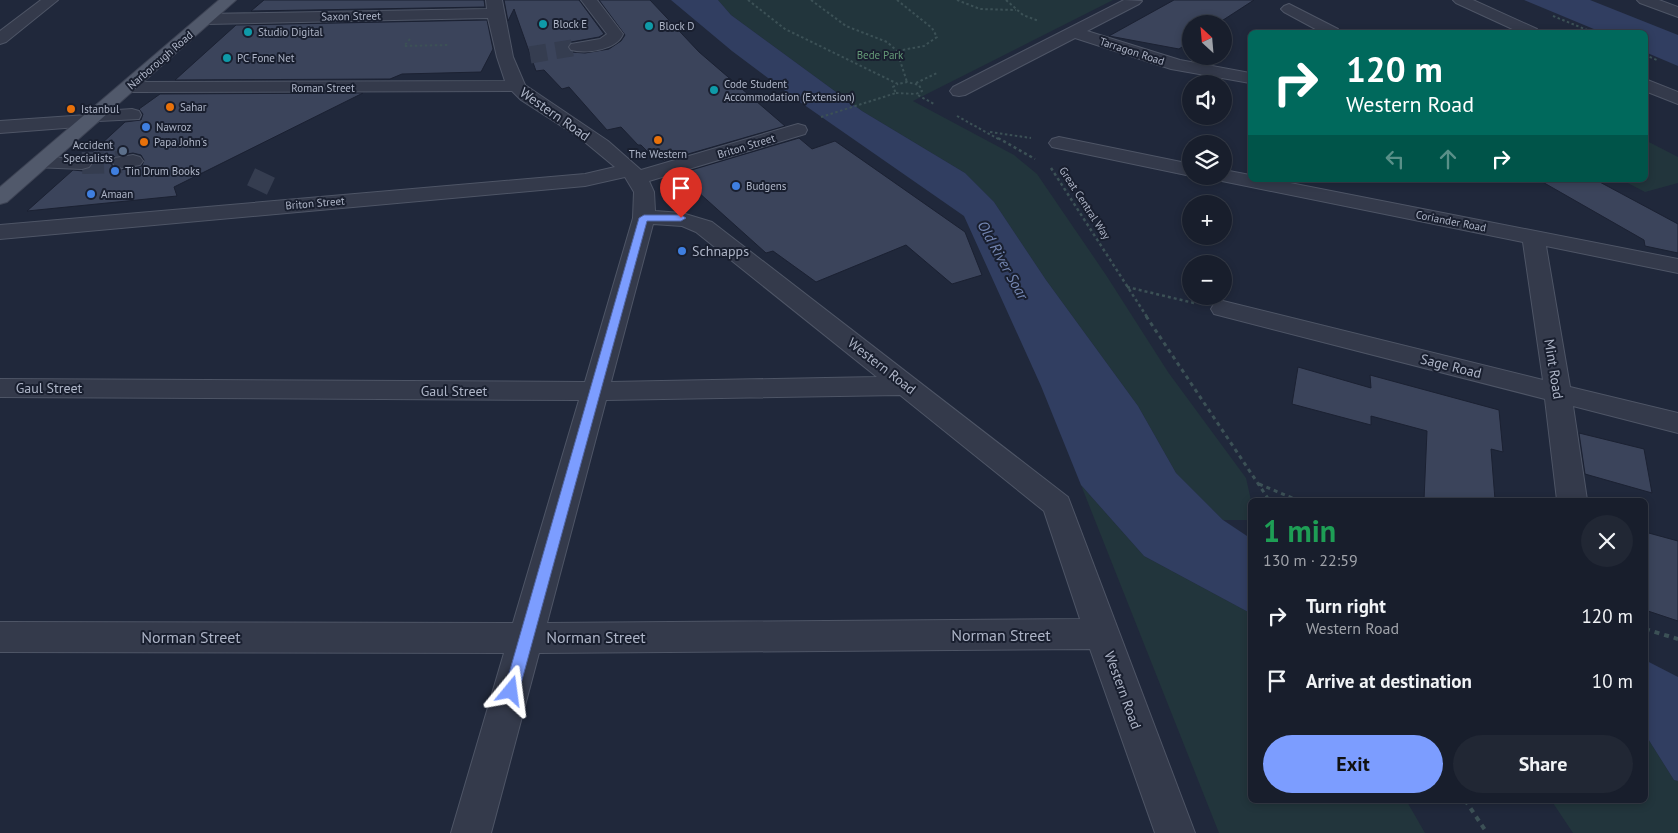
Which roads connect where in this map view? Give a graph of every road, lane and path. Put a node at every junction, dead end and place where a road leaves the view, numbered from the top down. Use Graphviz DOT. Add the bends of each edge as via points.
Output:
graph roads {
  1 [pos="50,0"];
  2 [pos="228,0"];
  3 [pos="589,0"];
  4 [pos="748,0"];
  5 [pos="811,0"];
  6 [pos="897,0"];
  7 [pos="957,0"];
  8 [pos="1006,0"];
  9 [pos="1460,0"];
  10 [pos="1646,0"];
  11 [pos="1134,1"];
  12 [pos="495,7"];
  13 [pos="1289,9"];
  14 [pos="1016,10"];
  15 [pos="1678,12"];
  16 [pos="207,19"];
  17 [pos="1042,22"];
  18 [pos="1328,30"];
  19 [pos="1528,30"];
  20 [pos="1073,32"];
  21 [pos="411,38"];
  22 [pos="0,39"];
  23 [pos="448,45"];
  24 [pos="577,48"];
  25 [pos="898,51"];
  26 [pos="1248,78"];
  27 [pos="906,82"];
  28 [pos="898,84"];
  29 [pos="1648,85"];
  30 [pos="516,86"];
  31 [pos="130,87"];
  32 [pos="958,91"];
  33 [pos="896,93"];
  34 [pos="916,94"];
  35 [pos="1678,99"];
  36 [pos="939,107"];
  37 [pos="132,115"];
  38 [pos="955,115"];
  39 [pos="820,117"];
  40 [pos="93,118"];
  41 [pos="0,127"];
  42 [pos="798,130"];
  43 [pos="987,131"];
  44 [pos="1059,143"];
  45 [pos="1036,159"];
  46 [pos="82,162"];
  47 [pos="41,164"];
  48 [pos="1044,164"];
  49 [pos="1182,168"];
  50 [pos="634,174"];
  51 [pos="1232,178"];
  52 [pos="1248,181"];
  53 [pos="1254,182"];
  54 [pos="257,190"];
  55 [pos="0,198"];
  56 [pos="246,209"];
  57 [pos="644,218"];
  58 [pos="0,232"];
  59 [pos="1533,237"];
  60 [pos="1678,266"];
  61 [pos="1127,287"];
  62 [pos="1223,309"];
  63 [pos="907,386"];
  64 [pos="0,388"];
  65 [pos="595,391"];
  66 [pos="1558,394"];
  67 [pos="1678,423"];
  68 [pos="1258,484"];
  69 [pos="1268,498"];
  70 [pos="1292,498"];
  71 [pos="1572,498"];
  72 [pos="1648,630"];
  73 [pos="1102,634"];
  74 [pos="0,637"];
  75 [pos="526,638"];
  76 [pos="1678,639"];
  77 [pos="1467,803"];
  78 [pos="471,833"];
  79 [pos="1175,833"];
  80 [pos="1487,833"];
  1 -- 22 [label="street"];
  2 -- 16 [label="main road, Narborough Road"];
  3 -- 24 [label="street" via="615,34 604,42"];
  4 -- 28 [label="path" via="785,29"];
  5 -- 25 [label="path" via="846,26 887,42"];
  6 -- 25 [label="path" via="932,28 937,37 920,48"];
  7 -- 14 [label="path" via="980,10"];
  8 -- 14 [label="path"];
  9 -- 19 [label="street"];
  10 -- 15 [label="street"];
  11 -- 20 [label="street, Tarragon Road"];
  12 -- 16 [label="street, Saxon Street"];
  12 -- 30 [label="street, Western Road" via="514,57"];
  13 -- 18 [label="street"];
  14 -- 17 [label="path"];
  16 -- 31 [label="main road, Narborough Road"];
  20 -- 26 [label="street, Tarragon Road" via="1176,65"];
  20 -- 32 [label="street, Tarragon Road"];
  21 -- 23 [label="path" via="404,46"];
  25 -- 27 [label="path"];
  27 -- 28 [label="path"];
  27 -- 34 [label="path" via="921,87 922,91"];
  28 -- 33 [label="path" via="893,87"];
  29 -- 35 [label="street"];
  30 -- 31 [label="street, Roman Street"];
  30 -- 50 [label="street, Western Road" via="574,125"];
  31 -- 40 [label="main road, Narborough Road"];
  33 -- 34 [label="path"];
  33 -- 39 [label="path"];
  34 -- 36 [label="path"];
  37 -- 40 [label="street"];
  38 -- 43 [label="path"];
  40 -- 41 [label="street"];
  40 -- 47 [label="main road, Narborough Road"];
  42 -- 50 [label="street, Briton Street"];
  43 -- 44 [label="path"];
  43 -- 45 [label="path"];
  44 -- 49 [label="street"];
  46 -- 47 [label="street"];
  47 -- 55 [label="main road, Narborough Road"];
  48 -- 61 [label="path, Great Central Way" via="1052,169"];
  50 -- 56 [label="street, Briton Street"];
  50 -- 57 [label="street, Western Road" via="643,187 646,200"];
  51 -- 52 [label="street, Coriander Road"];
  53 -- 59 [label="street, Coriander Road"];
  54 -- 56 [label="street"];
  56 -- 58 [label="street, Briton Street"];
  57 -- 63 [label="street, Western Road" via="681,218 704,227"];
  57 -- 65 [label="street"];
  59 -- 60 [label="street, Coriander Road"];
  59 -- 66 [label="street, Mint Road"];
  61 -- 62 [label="path"];
  61 -- 68 [label="path, Great Central Way"];
  62 -- 66 [label="street, Sage Road"];
  63 -- 65 [label="street, Gaul Street"];
  63 -- 73 [label="street, Western Road" via="1057,505"];
  64 -- 65 [label="street, Gaul Street"];
  65 -- 75 [label="street"];
  66 -- 67 [label="street, Sage Road"];
  66 -- 71 [label="street, Mint Road"];
  68 -- 69 [label="path, Great Central Way"];
  68 -- 70 [label="path"];
  72 -- 76 [label="path"];
  73 -- 75 [label="street, Norman Street"];
  73 -- 79 [label="street, Western Road"];
  74 -- 75 [label="street, Norman Street"];
  75 -- 78 [label="street"];
  77 -- 80 [label="path"];
}
